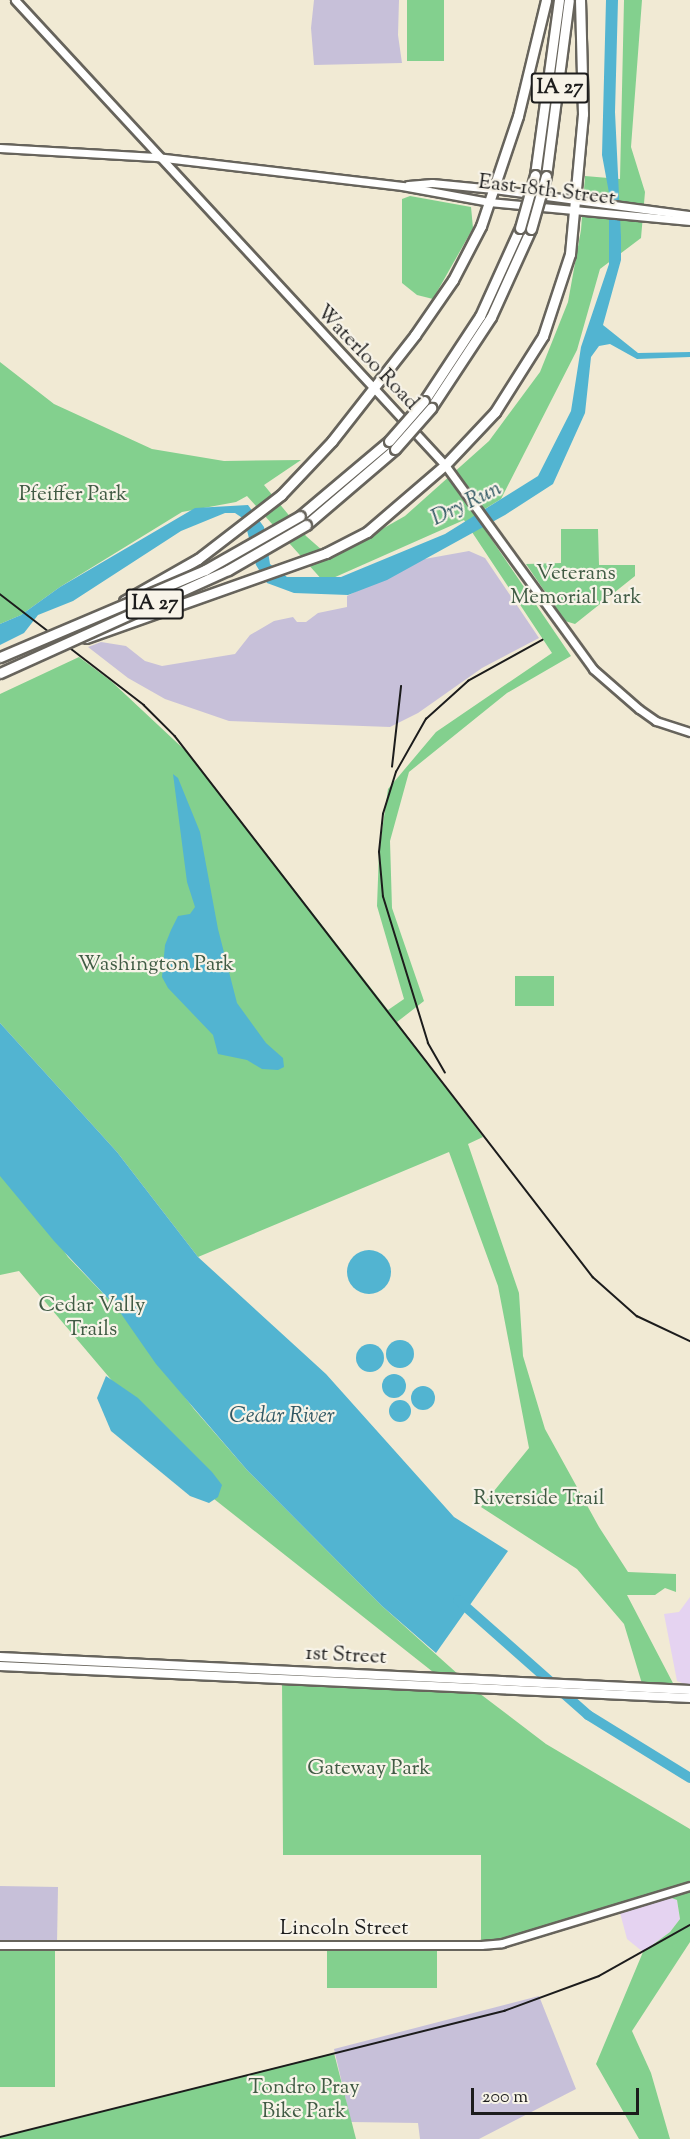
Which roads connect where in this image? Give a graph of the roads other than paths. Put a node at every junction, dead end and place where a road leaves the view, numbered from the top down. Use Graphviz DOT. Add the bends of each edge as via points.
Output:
graph roads {
  1 [pos="15,0"];
  2 [pos="546,0"];
  3 [pos="559,0"];
  4 [pos="569,0"];
  5 [pos="580,0"];
  6 [pos="0,148"];
  7 [pos="156,157"];
  8 [pos="402,186"];
  9 [pos="494,189"];
  10 [pos="576,198"];
  11 [pos="489,202"];
  12 [pos="576,212"];
  13 [pos="690,215"];
  14 [pos="690,221"];
  15 [pos="374,387"];
  16 [pos="428,404"];
  17 [pos="392,445"];
  18 [pos="445,465"];
  19 [pos="108,610"];
  20 [pos="72,643"];
  21 [pos="0,657"];
  22 [pos="0,673"];
  23 [pos="690,732"];
  24 [pos="0,1658"];
  25 [pos="0,1666"];
  26 [pos="690,1690"];
  27 [pos="678,1694"];
  28 [pos="690,1698"];
  29 [pos="690,1886"];
  30 [pos="0,1945"];
  1 -- 7 [label="main road, Waterloo Road"];
  2 -- 9 [label="highway" via="523,99"];
  3 -- 16 [label="highway, IA 27, bridge" via="535,175 520,228 480,316"];
  4 -- 16 [label="highway, IA 27, bridge" via="546,176 531,229 491,317"];
  5 -- 10 [label="highway" via="583,114"];
  6 -- 7 [label="main road, East 18th Street"];
  7 -- 8 [label="main road, East 18th Street"];
  7 -- 15 [label="main road, Waterloo Road"];
  8 -- 9 [label="main road, East 18th Street" via="432,183"];
  8 -- 11 [label="main road, East 18th Street"];
  9 -- 10 [label="main road, East 18th Street"];
  9 -- 11 [label="highway"];
  10 -- 12 [label="highway"];
  10 -- 13 [label="main road, East 18th Street"];
  11 -- 12 [label="main road, East 18th Street"];
  11 -- 15 [label="highway" via="453,280"];
  12 -- 14 [label="main road, East 18th Street"];
  12 -- 18 [label="highway" via="560,295 535,354 495,412"];
  15 -- 18 [label="main road, Waterloo Road"];
  15 -- 19 [label="highway, bridge" via="332,441 281,495 198,559"];
  16 -- 17 [label="highway, IA 27, bridge"];
  17 -- 19 [label="highway, IA 27, bridge" via="300,516 223,562"];
  17 -- 20 [label="highway, IA 27, bridge" via="306,525 228,570"];
  18 -- 20 [label="highway, bridge" via="390,515 326,553"];
  18 -- 23 [label="main road, Waterloo Road" via="567,637 605,682 656,720"];
  19 -- 21 [label="highway, IA 27, bridge"];
  20 -- 22 [label="highway, IA 27, bridge"];
  24 -- 27 [label="main road, 1st Street"];
  25 -- 27 [label="main road, 1st Street"];
  26 -- 27 [label="main road, 1st Street"];
  27 -- 28 [label="main road, 1st Street"];
  29 -- 30 [label="main road, Lincoln Street" via="502,1943 481,1945"];
}
